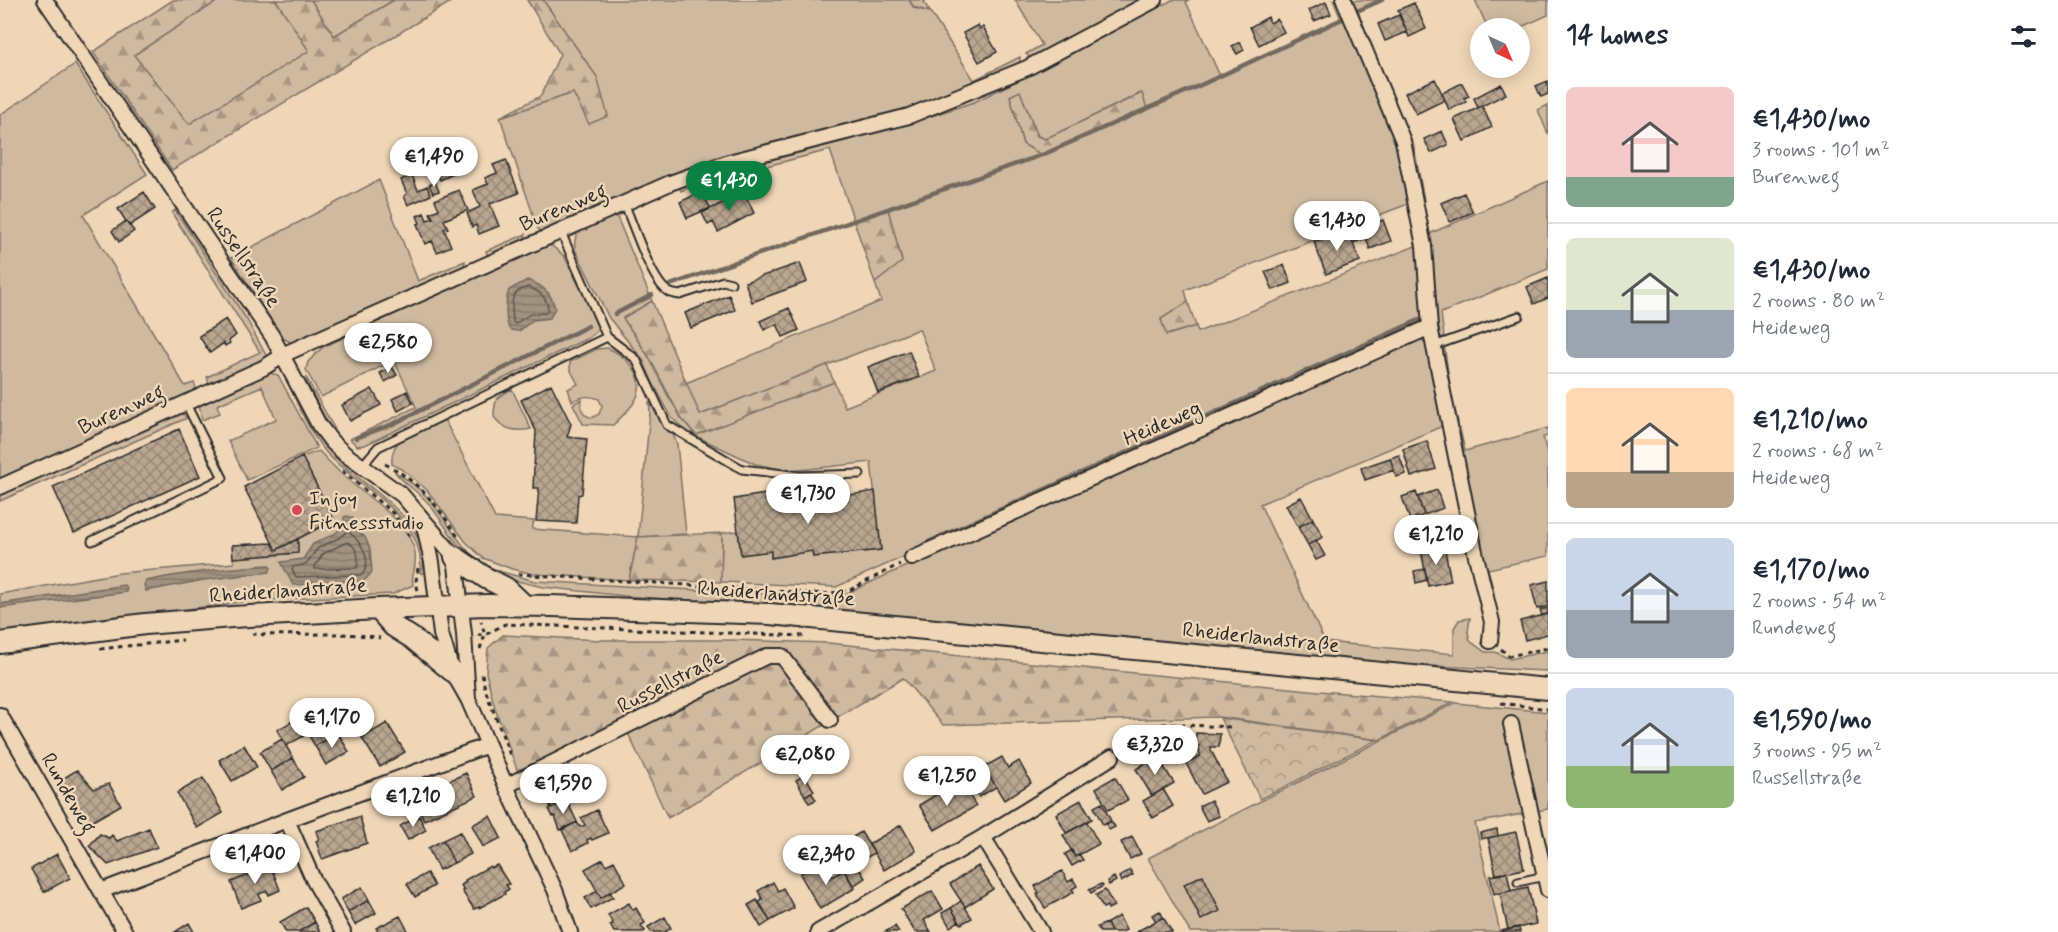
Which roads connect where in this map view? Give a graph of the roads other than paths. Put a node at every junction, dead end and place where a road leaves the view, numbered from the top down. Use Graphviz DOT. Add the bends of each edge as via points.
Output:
graph roads {
  1 [pos="45,0"];
  2 [pos="1155,0"];
  3 [pos="1344,0"];
  4 [pos="624,203"];
  5 [pos="560,230"];
  6 [pos="731,284"];
  7 [pos="1519,316"];
  8 [pos="1430,327"];
  9 [pos="607,337"];
  10 [pos="1434,346"];
  11 [pos="282,356"];
  12 [pos="185,402"];
  13 [pos="366,461"];
  14 [pos="861,474"];
  15 [pos="0,487"];
  16 [pos="423,519"];
  17 [pos="92,541"];
  18 [pos="458,550"];
  19 [pos="912,558"];
  20 [pos="460,606"];
  21 [pos="525,606"];
  22 [pos="429,607"];
  23 [pos="378,609"];
  24 [pos="1490,641"];
  25 [pos="0,643"];
  26 [pos="452,671"];
  27 [pos="1548,689"];
  28 [pos="468,699"];
  29 [pos="0,715"];
  30 [pos="830,720"];
  31 [pos="1511,724"];
  32 [pos="488,745"];
  33 [pos="1112,757"];
  34 [pos="506,786"];
  35 [pos="286,820"];
  36 [pos="983,837"];
  37 [pos="1546,875"];
  38 [pos="1518,882"];
  39 [pos="101,891"];
  40 [pos="125,932"];
  41 [pos="343,932"];
  42 [pos="570,932"];
  43 [pos="818,932"];
  44 [pos="1041,932"];
  1 -- 11 [label="street, Russellstraße"];
  2 -- 4 [label="street, Burenweg" via="1027,68 909,116 729,162"];
  3 -- 8 [label="street" via="1403,141 1424,246"];
  4 -- 5 [label="street, Burenweg"];
  4 -- 6 [label="lane" via="656,279 665,290 680,295 723,281"];
  5 -- 9 [label="lane"];
  5 -- 11 [label="street, Burenweg"];
  7 -- 10 [label="lane"];
  8 -- 10 [label="street"];
  8 -- 19 [label="street, Heideweg"];
  9 -- 13 [label="lane" via="378,447"];
  9 -- 14 [label="lane" via="636,359 667,425 742,469 800,476"];
  10 -- 24 [label="street" via="1492,622"];
  11 -- 12 [label="street, Burenweg"];
  11 -- 13 [label="street, Russellstraße" via="332,442"];
  12 -- 15 [label="street, Burenweg"];
  12 -- 17 [label="lane" via="223,478"];
  13 -- 16 [label="street, Russellstraße"];
  16 -- 18 [label="street, Russellstraße"];
  16 -- 22 [label="street, Russellstraße" via="432,562"];
  18 -- 20 [label="street, Russellstraße"];
  18 -- 21 [label="main road" via="486,578 506,588"];
  20 -- 21 [label="main road, Rheiderlandstraße"];
  20 -- 22 [label="main road, Rheiderlandstraße"];
  20 -- 28 [label="street, Russellstraße"];
  21 -- 27 [label="main road, Rheiderlandstraße" via="770,614"];
  22 -- 23 [label="main road, Rheiderlandstraße"];
  22 -- 26 [label="street, Russellstraße"];
  23 -- 25 [label="main road, Rheiderlandstraße" via="145,624"];
  23 -- 26 [label="main road" via="393,626"];
  26 -- 28 [label="street, Russellstraße"];
  28 -- 32 [label="street, Russellstraße"];
  29 -- 39 [label="street, Rundeweg"];
  30 -- 34 [label="street, Russellstraße" via="782,656 767,656"];
  31 -- 37 [label="street"];
  32 -- 34 [label="street, Russellstraße"];
  32 -- 35 [label="street"];
  33 -- 36 [label="street"];
  34 -- 42 [label="street, Russellstraße" via="555,890"];
  35 -- 39 [label="street"];
  35 -- 41 [label="street"];
  36 -- 43 [label="street"];
  36 -- 44 [label="street"];
  37 -- 38 [label="lane"];
  39 -- 40 [label="street, Rundeweg"];
}
